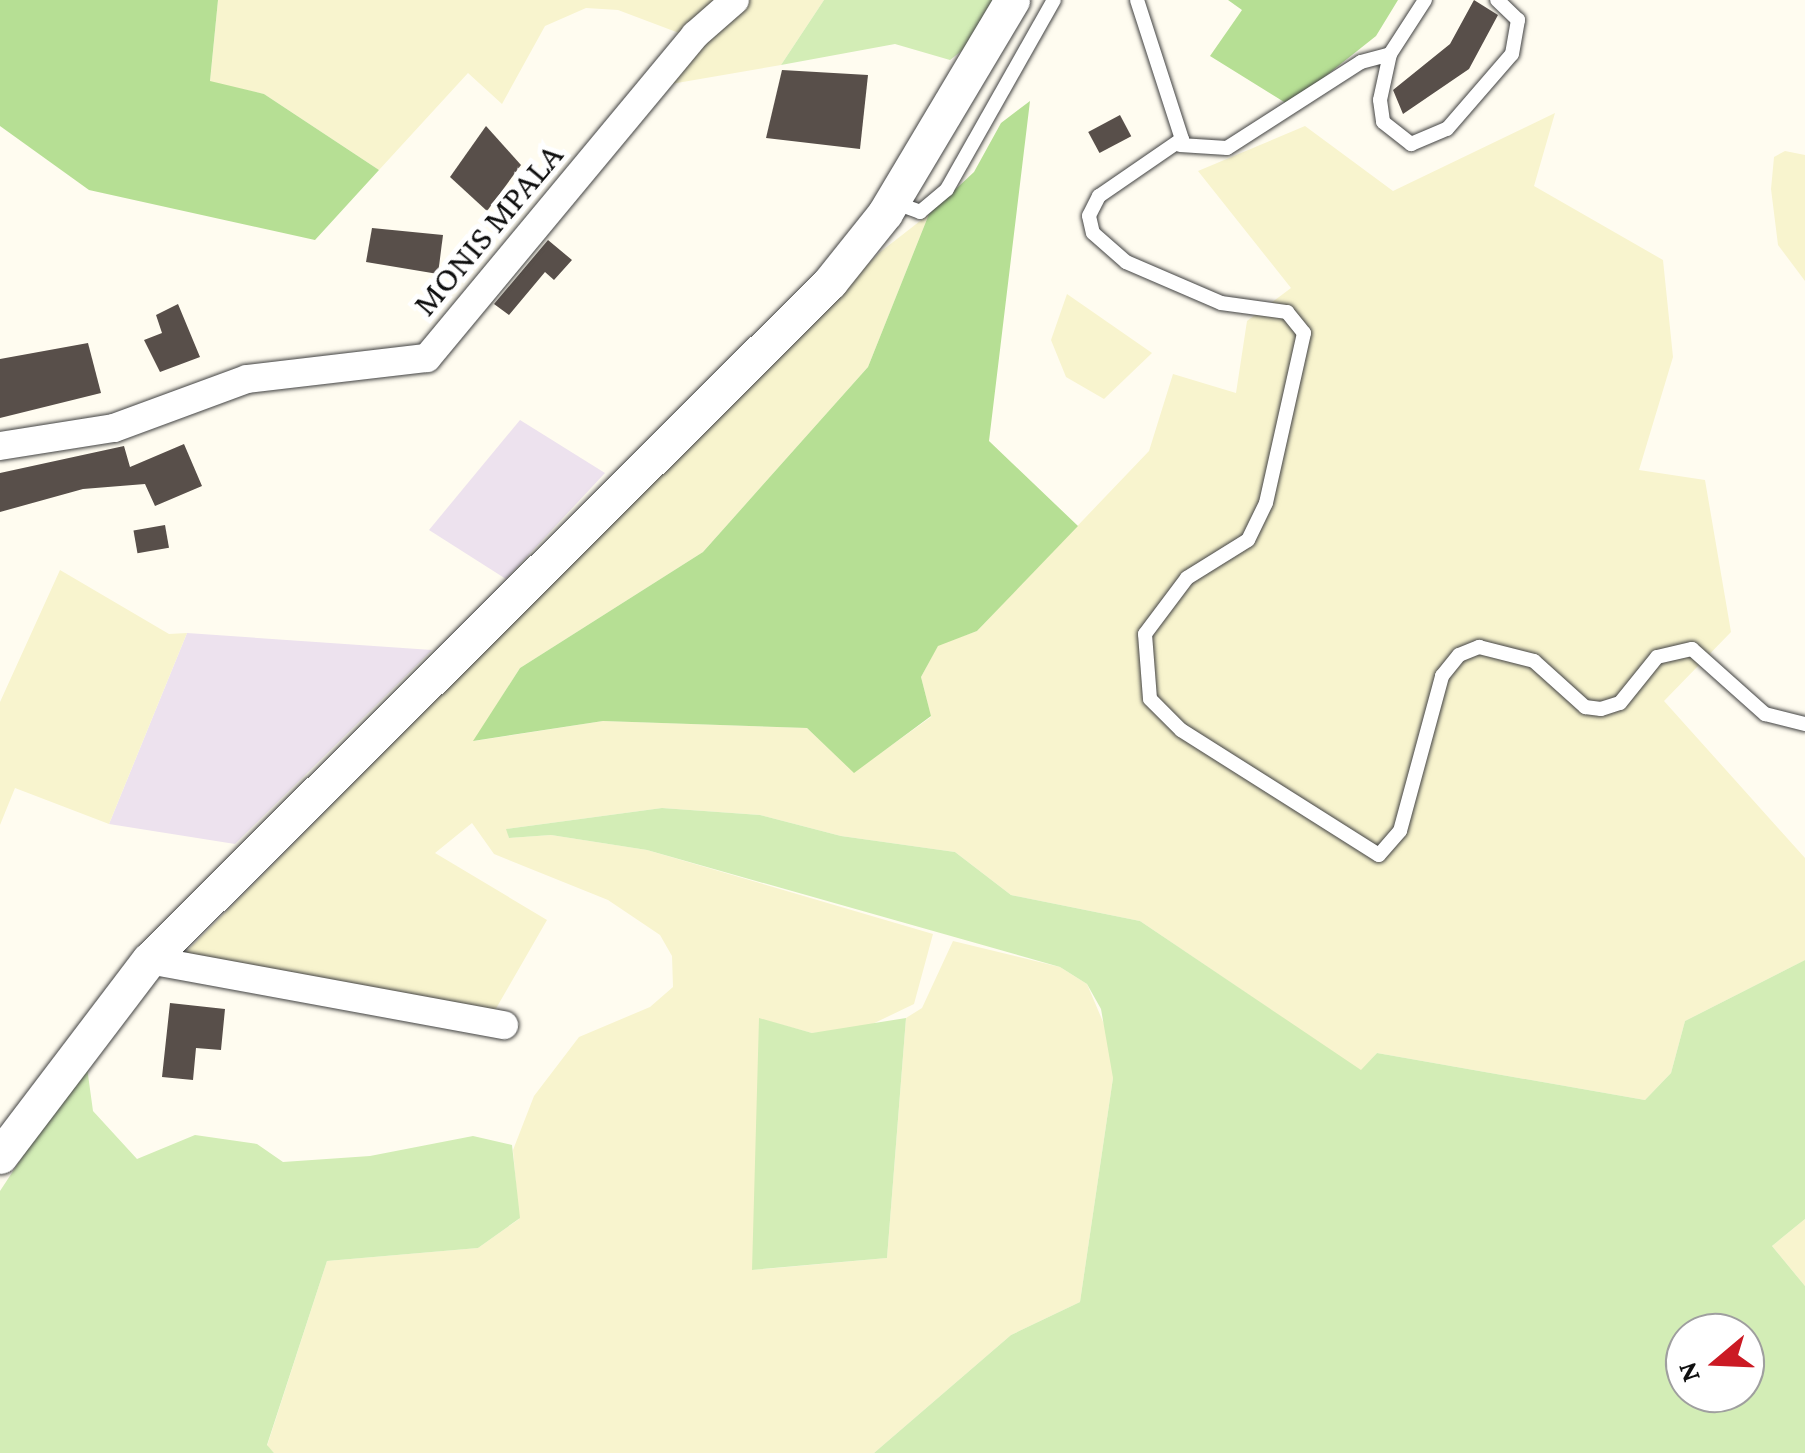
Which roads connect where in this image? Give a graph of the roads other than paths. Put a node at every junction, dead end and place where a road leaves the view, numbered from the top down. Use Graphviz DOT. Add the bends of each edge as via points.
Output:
graph roads {
  1 [pos="735,0"];
  2 [pos="1012,0"];
  3 [pos="1054,0"];
  4 [pos="1137,0"];
  5 [pos="1425,0"];
  6 [pos="1497,0"];
  7 [pos="1390,54"];
  8 [pos="1180,146"];
  9 [pos="892,202"];
  10 [pos="0,446"];
  11 [pos="1805,724"];
  12 [pos="150,960"];
  13 [pos="504,1025"];
  14 [pos="0,1156"];
  1 -- 10 [label="street, MONIS MPALA" via="696,35 427,358 248,379 114,428"];
  2 -- 9 [label="street"];
  3 -- 9 [label="lane" via="947,189 920,212"];
  4 -- 8 [label="lane"];
  5 -- 7 [label="lane"];
  6 -- 7 [label="lane" via="1518,20 1519,42 1438,135 1411,144 1383,122"];
  7 -- 8 [label="lane" via="1361,62 1227,148"];
  8 -- 11 [label="lane" via="1099,196 1089,216 1092,233 1126,262 1220,302 1288,312 1304,333 1266,504 1248,540 1187,578 1145,634 1150,699 1180,730 1379,855 1400,831 1442,676 1459,655 1479,647 1534,661 1585,707 1601,709 1620,703 1658,657 1692,649 1765,714"];
  9 -- 12 [label="street" via="765,352"];
  12 -- 13 [label="street"];
  12 -- 14 [label="street"];
}
